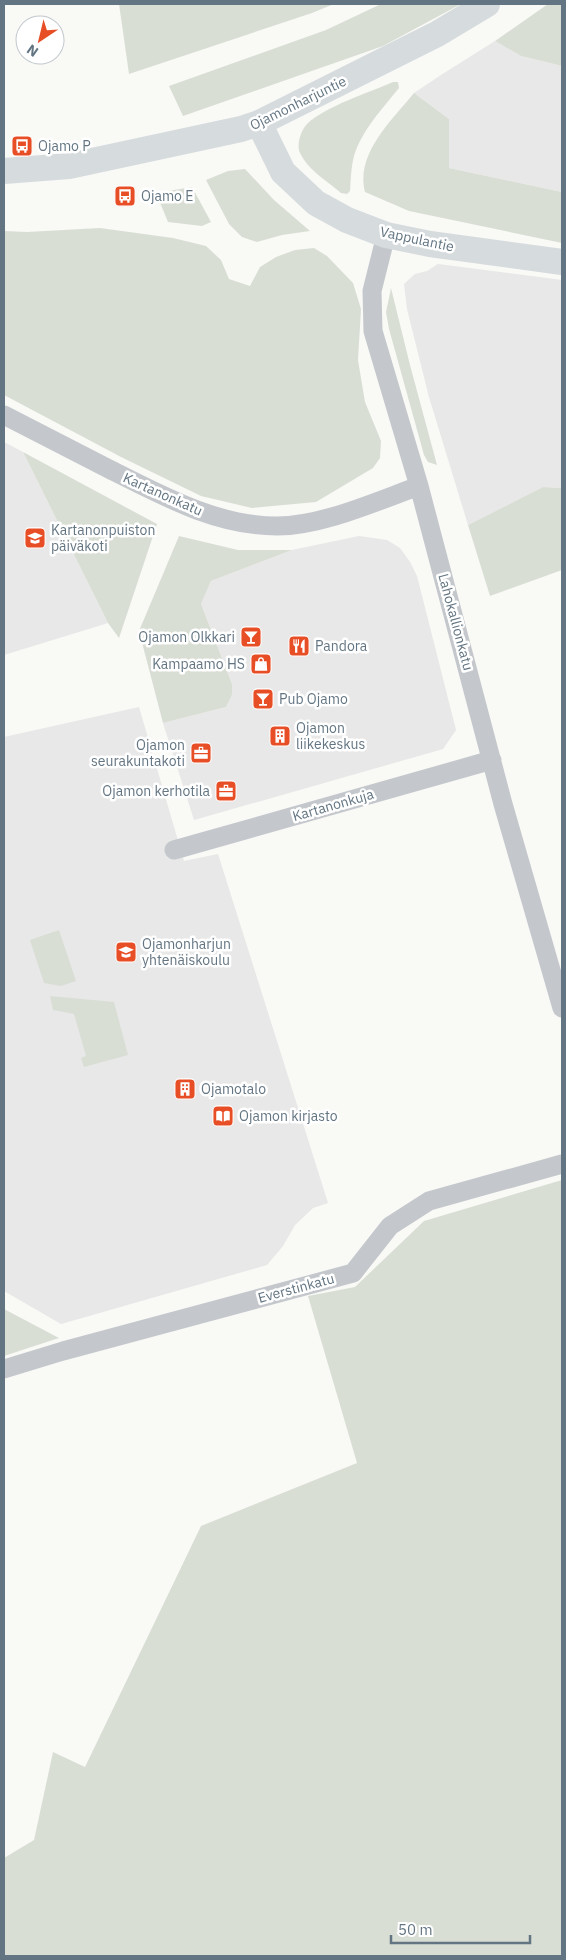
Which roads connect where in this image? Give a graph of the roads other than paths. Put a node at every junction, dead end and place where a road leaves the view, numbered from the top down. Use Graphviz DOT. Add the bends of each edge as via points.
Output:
graph roads {
  1 [pos="487,4"];
  2 [pos="258,123"];
  3 [pos="4,171"];
  4 [pos="386,235"];
  5 [pos="562,262"];
  6 [pos="4,415"];
  7 [pos="420,486"];
  8 [pos="492,760"];
  9 [pos="174,850"];
  10 [pos="562,1008"];
  11 [pos="562,1164"];
  12 [pos="4,1369"];
  1 -- 2 [label="main road, Ojamonharjuntie" via="437,34"];
  2 -- 3 [label="main road, Ojamonharjuntie" via="69,166"];
  2 -- 4 [label="main road, Vappulantie" via="283,172 316,203 347,220"];
  4 -- 5 [label="main road, Vappulantie"];
  4 -- 7 [label="street, Lahokallionkatu" via="372,291 373,331"];
  6 -- 7 [label="street, Kartanonkatu" via="181,504 245,523 278,526 315,520"];
  7 -- 8 [label="street, Lahokallionkatu"];
  8 -- 9 [label="street, Kartanonkuja"];
  8 -- 10 [label="street, Lahokallionkatu"];
  11 -- 12 [label="street, Everstinkatu" via="429,1201 390,1226 352,1273"];
}
